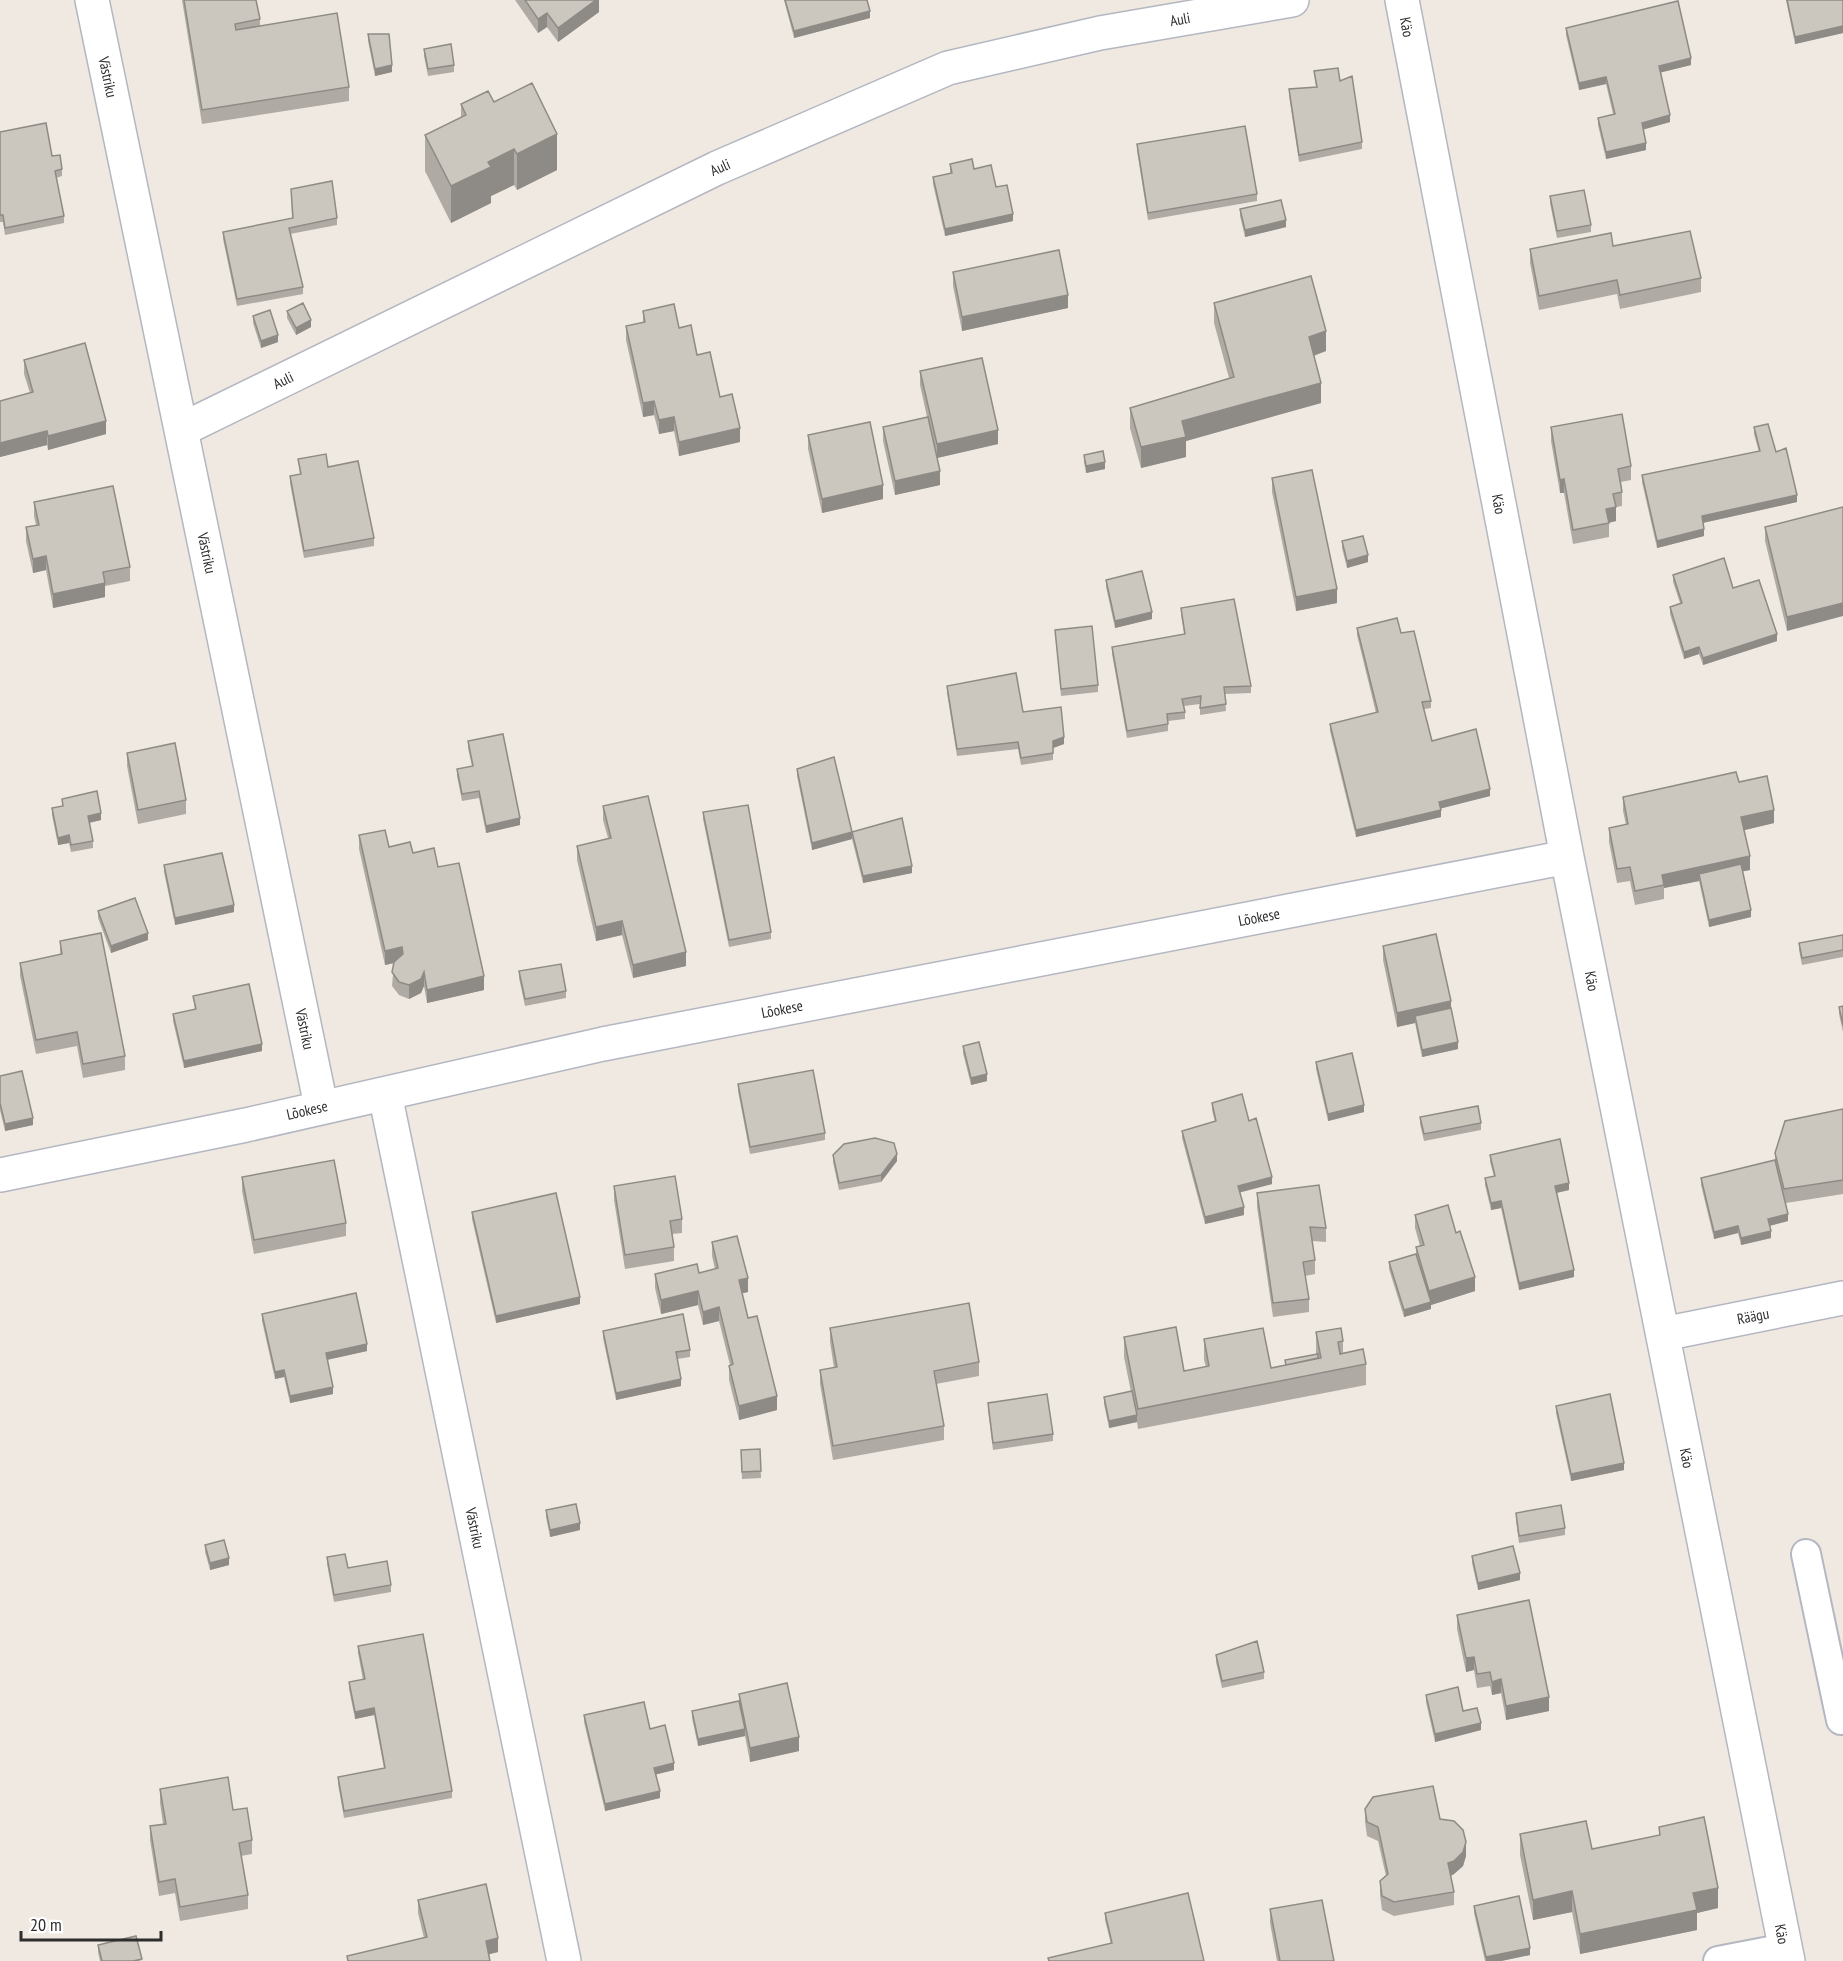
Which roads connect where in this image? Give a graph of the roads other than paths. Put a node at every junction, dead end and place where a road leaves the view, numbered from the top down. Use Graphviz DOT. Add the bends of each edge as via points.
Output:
graph roads {
  1 [pos="92,0"];
  2 [pos="1292,0"];
  3 [pos="1402,0"];
  4 [pos="181,430"];
  5 [pos="1567,856"];
  6 [pos="385,1094"];
  7 [pos="321,1107"];
  8 [pos="0,1174"];
  9 [pos="1843,1298"];
  10 [pos="1663,1334"];
  11 [pos="1806,1554"];
  12 [pos="1842,1720"];
  13 [pos="1786,1954"];
  14 [pos="564,1961"];
  15 [pos="1718,1961"];
  1 -- 4 [label="street, Västriku"];
  2 -- 4 [label="street, Auli" via="1100,33 948,68 717,168"];
  3 -- 5 [label="street, Käo"];
  4 -- 7 [label="street, Västriku"];
  5 -- 6 [label="street, Lõokese" via="615,1042"];
  5 -- 10 [label="street, Käo"];
  6 -- 7 [label="street, Lõokese"];
  6 -- 14 [label="street, Västriku"];
  7 -- 8 [label="street, Lõokese"];
  9 -- 10 [label="street, Räägu"];
  10 -- 13 [label="street, Käo"];
  11 -- 12 [label="lane"];
  13 -- 15 [label="lane"];
}
